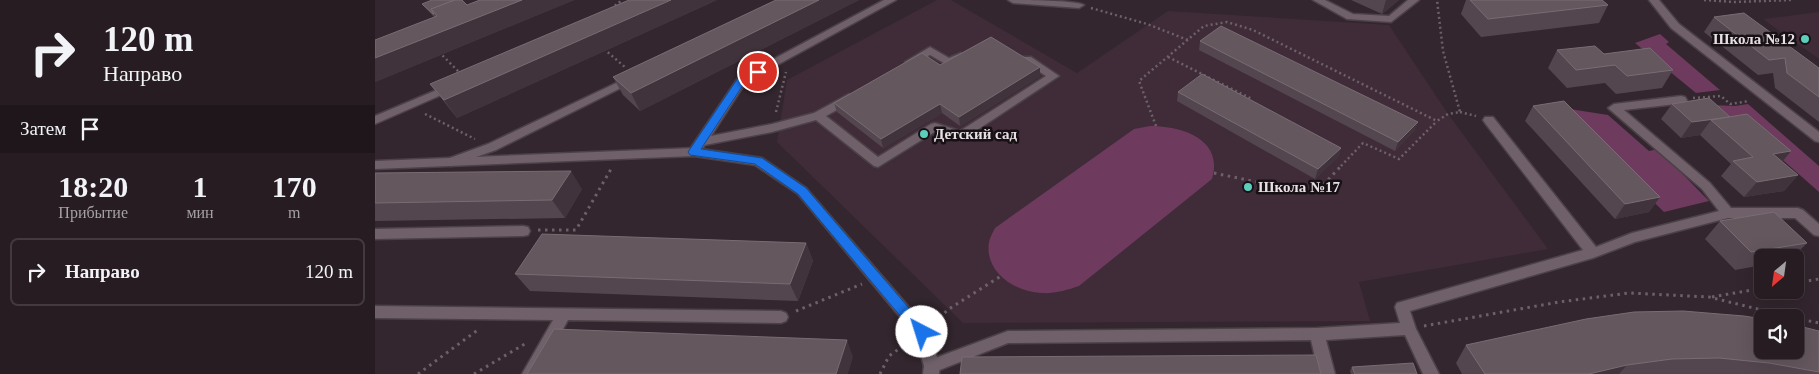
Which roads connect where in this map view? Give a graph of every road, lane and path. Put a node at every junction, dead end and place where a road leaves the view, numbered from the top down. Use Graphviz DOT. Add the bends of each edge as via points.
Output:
graph roads {
  1 [pos="622,0"];
  2 [pos="891,0"];
  3 [pos="1013,0"];
  4 [pos="1317,0"];
  5 [pos="1414,0"];
  6 [pos="1437,0"];
  7 [pos="1654,0"];
  8 [pos="1704,0"];
  9 [pos="1792,0"];
  10 [pos="1033,1"];
  11 [pos="1079,4"];
  12 [pos="607,12"];
  13 [pos="1188,40"];
  14 [pos="433,45"];
  15 [pos="603,47"];
  16 [pos="971,50"];
  17 [pos="1015,52"];
  18 [pos="790,54"];
  19 [pos="1167,57"];
  20 [pos="904,66"];
  21 [pos="640,75"];
  22 [pos="467,80"];
  23 [pos="861,91"];
  24 [pos="1251,99"];
  25 [pos="1769,99"];
  26 [pos="1681,100"];
  27 [pos="409,106"];
  28 [pos="818,116"];
  29 [pos="375,120"];
  30 [pos="1489,120"];
  31 [pos="1437,121"];
  32 [pos="1156,126"];
  33 [pos="772,128"];
  34 [pos="1819,138"];
  35 [pos="492,147"];
  36 [pos="697,147"];
  37 [pos="619,155"];
  38 [pos="451,162"];
  39 [pos="375,165"];
  40 [pos="1213,173"];
  41 [pos="1728,212"];
  42 [pos="523,230"];
  43 [pos="1819,231"];
  44 [pos="375,234"];
  45 [pos="1593,253"];
  46 [pos="1001,276"];
  47 [pos="876,278"];
  48 [pos="1819,279"];
  49 [pos="1804,282"];
  50 [pos="1754,290"];
  51 [pos="1709,298"];
  52 [pos="1756,309"];
  53 [pos="375,312"];
  54 [pos="499,314"];
  55 [pos="564,315"];
  56 [pos="781,317"];
  57 [pos="1804,320"];
  58 [pos="1819,323"];
  59 [pos="1409,329"];
  60 [pos="922,332"];
  61 [pos="1317,334"];
  62 [pos="534,338"];
  63 [pos="931,370"];
  64 [pos="418,374"];
  65 [pos="474,374"];
  66 [pos="530,374"];
  67 [pos="880,374"];
  68 [pos="1327,374"];
  69 [pos="1431,374"];
  1 -- 12 [label="path"];
  2 -- 18 [label="street"];
  3 -- 10 [label="street"];
  4 -- 5 [label="street" via="1351,17 1391,19"];
  6 -- 31 [label="path" via="1443,51 1460,112 1448,114"];
  7 -- 25 [label="street" via="1675,26"];
  8 -- 9 [label="path"];
  10 -- 11 [label="street"];
  11 -- 13 [label="path"];
  13 -- 19 [label="path"];
  13 -- 31 [label="path" via="1204,26 1227,22 1253,30"];
  14 -- 22 [label="path"];
  15 -- 21 [label="path"];
  16 -- 20 [label="street" via="949,63 930,50"];
  17 -- 28 [label="street" via="1054,76 961,135 935,127 878,163"];
  18 -- 33 [label="path"];
  18 -- 36 [label="street" via="742,80"];
  19 -- 24 [label="path"];
  19 -- 32 [label="path" via="1139,81"];
  21 -- 35 [label="street"];
  22 -- 27 [label="street"];
  23 -- 28 [label="street"];
  25 -- 26 [label="path" via="1730,104 1721,96"];
  25 -- 34 [label="street"];
  26 -- 41 [label="street" via="1614,108 1705,186"];
  27 -- 29 [label="street"];
  27 -- 35 [label="path"];
  28 -- 33 [label="street"];
  30 -- 45 [label="street"];
  31 -- 40 [label="path" via="1399,158 1363,143 1324,184 1300,191"];
  33 -- 36 [label="street"];
  35 -- 38 [label="street"];
  36 -- 37 [label="street"];
  36 -- 47 [label="street" via="758,161 802,191"];
  37 -- 38 [label="street"];
  37 -- 42 [label="path" via="576,230"];
  38 -- 39 [label="street"];
  41 -- 43 [label="street" via="1798,213"];
  41 -- 45 [label="street" via="1632,238"];
  42 -- 44 [label="street"];
  45 -- 59 [label="street" via="1401,307"];
  46 -- 60 [label="path" via="949,309"];
  47 -- 56 [label="path"];
  47 -- 60 [label="street"];
  48 -- 49 [label="path"];
  50 -- 51 [label="path"];
  51 -- 52 [label="path"];
  51 -- 59 [label="path" via="1629,293"];
  53 -- 54 [label="street"];
  54 -- 55 [label="street"];
  54 -- 64 [label="path"];
  55 -- 56 [label="street"];
  55 -- 66 [label="street"];
  57 -- 58 [label="path"];
  59 -- 61 [label="street"];
  59 -- 69 [label="street"];
  60 -- 63 [label="street"];
  60 -- 67 [label="path" via="889,356"];
  61 -- 63 [label="street" via="1008,337"];
  61 -- 68 [label="street"];
  62 -- 65 [label="path"];
}
